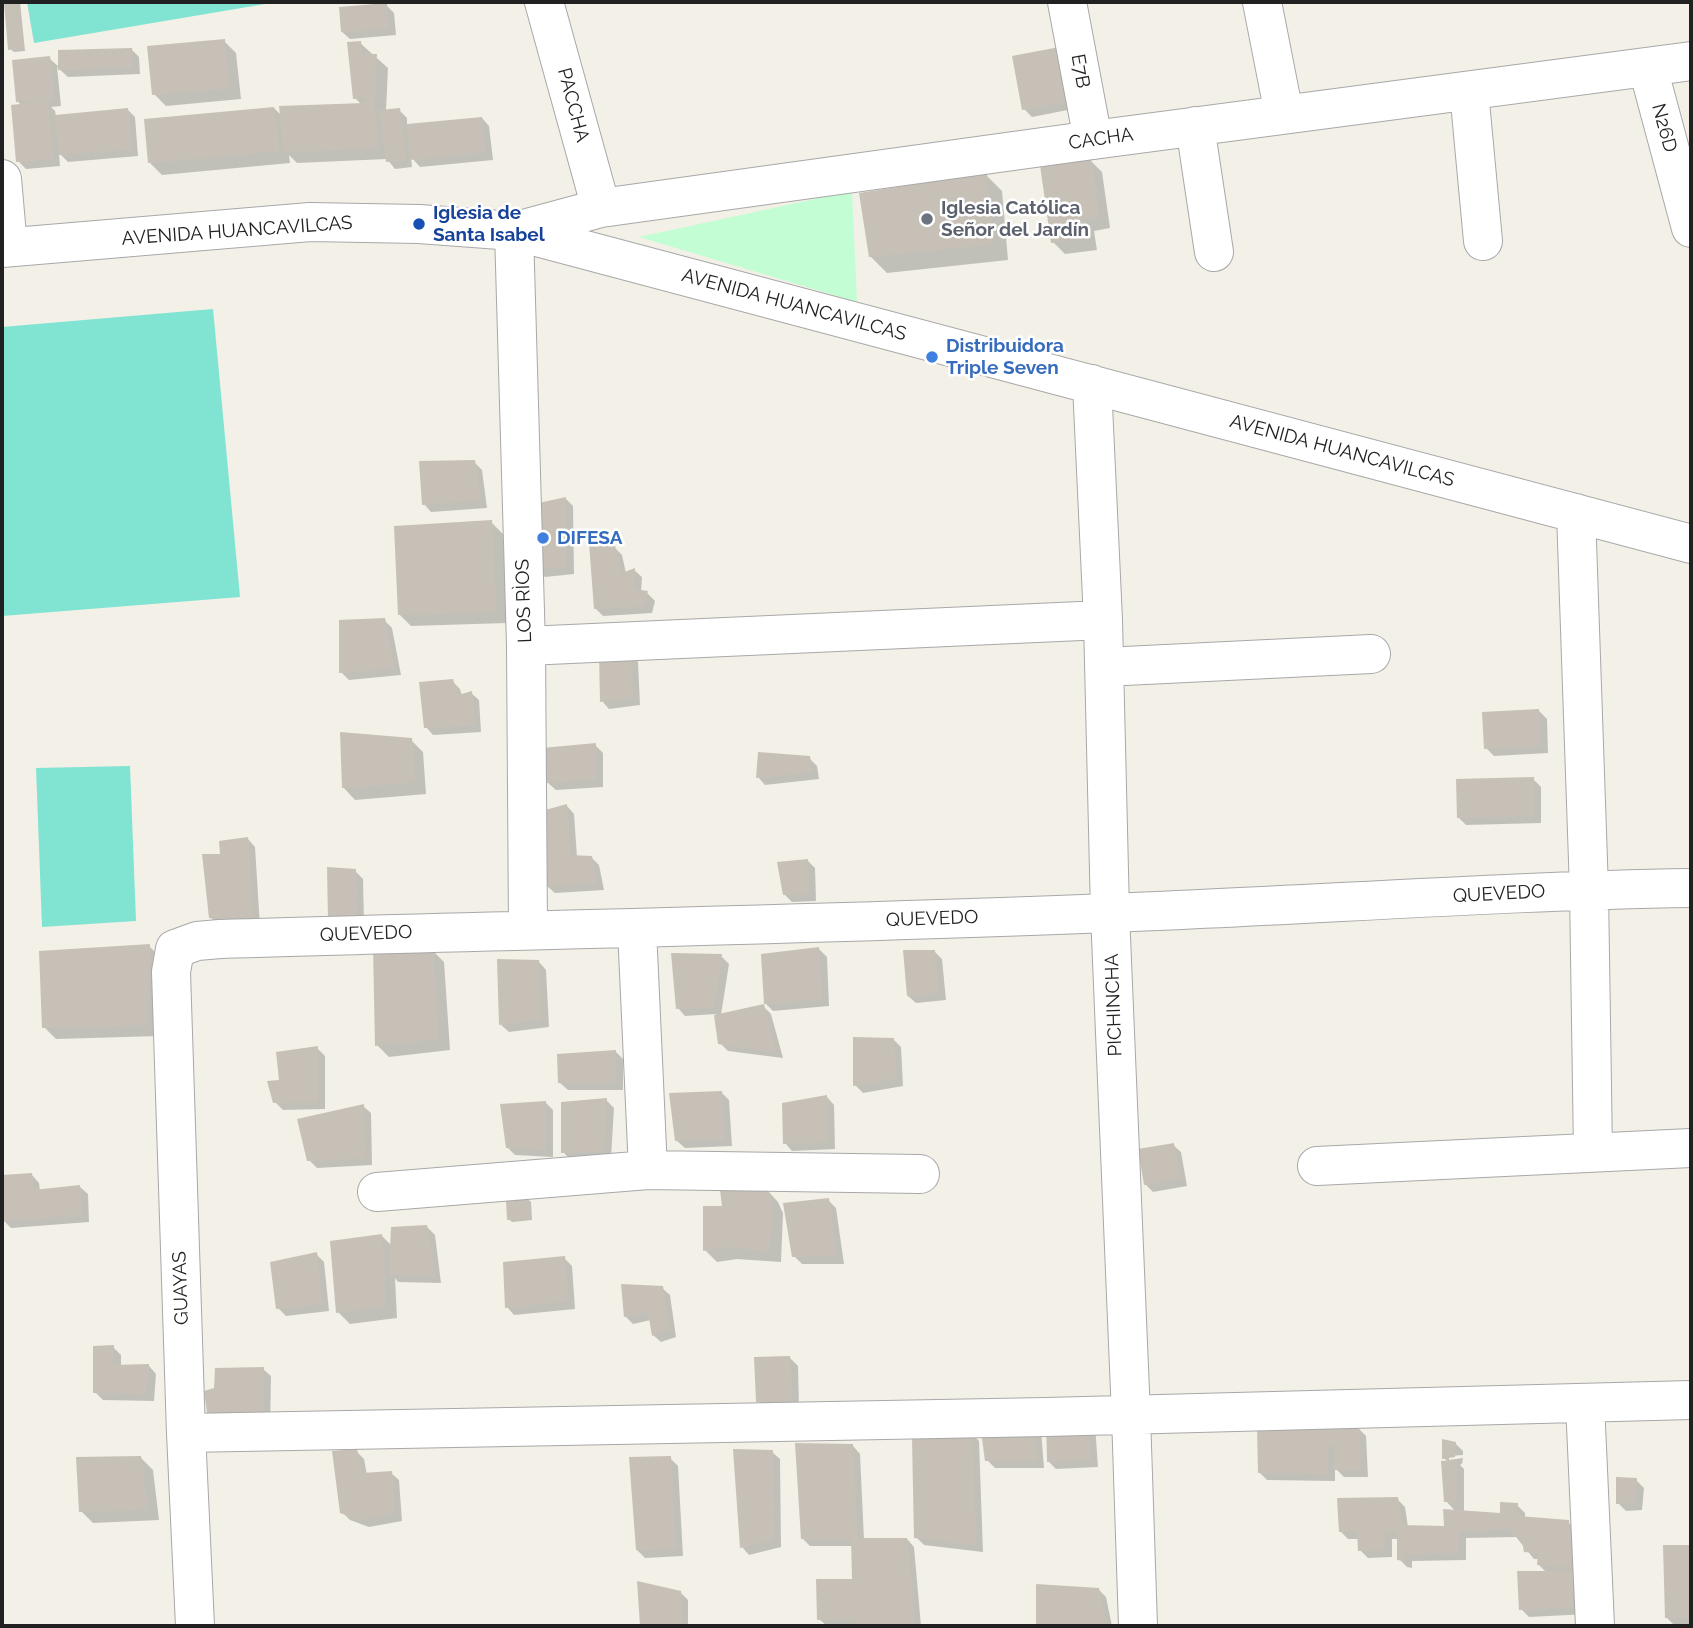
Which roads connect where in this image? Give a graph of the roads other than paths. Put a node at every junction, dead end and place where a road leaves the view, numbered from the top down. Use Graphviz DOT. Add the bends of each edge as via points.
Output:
graph roads {
  1 [pos="544,2"];
  2 [pos="1067,2"];
  3 [pos="1262,2"];
  4 [pos="1691,61"];
  5 [pos="1648,68"];
  6 [pos="1469,91"];
  7 [pos="1284,114"];
  8 [pos="1195,126"];
  9 [pos="1093,140"];
  10 [pos="2,179"];
  11 [pos="601,208"];
  12 [pos="1691,229"];
  13 [pos="514,231"];
  14 [pos="1483,241"];
  15 [pos="5,247"];
  16 [pos="1214,252"];
  17 [pos="1092,384"];
  18 [pos="1576,513"];
  19 [pos="1691,544"];
  20 [pos="1103,620"];
  21 [pos="526,646"];
  22 [pos="1371,654"];
  23 [pos="1104,667"];
  24 [pos="1691,888"];
  25 [pos="1589,890"];
  26 [pos="1110,913"];
  27 [pos="637,929"];
  28 [pos="528,930"];
  29 [pos="175,949"];
  30 [pos="1691,1148"];
  31 [pos="1593,1152"];
  32 [pos="1317,1166"];
  33 [pos="648,1170"];
  34 [pos="920,1174"];
  35 [pos="377,1192"];
  36 [pos="1691,1399"];
  37 [pos="1586,1403"];
  38 [pos="1131,1415"];
  39 [pos="186,1433"];
  40 [pos="195,1626"];
  41 [pos="1138,1626"];
  42 [pos="1595,1626"];
  1 -- 11 [label="street, PACCHA"];
  2 -- 9 [label="street, E7B"];
  3 -- 7 [label="street"];
  4 -- 5 [label="street, CACHA"];
  5 -- 6 [label="street, CACHA"];
  5 -- 12 [label="street, N26D"];
  6 -- 7 [label="street, CACHA"];
  6 -- 14 [label="street"];
  7 -- 8 [label="street, CACHA"];
  8 -- 9 [label="street, CACHA"];
  8 -- 16 [label="street"];
  9 -- 11 [label="street, CACHA"];
  10 -- 15 [label="street"];
  11 -- 13 [label="street, CACHA"];
  13 -- 15 [label="street, AVENIDA HUANCAVILCAS" via="310,222"];
  13 -- 17 [label="street, AVENIDA HUANCAVILCAS"];
  13 -- 21 [label="street, LOS RÌOS"];
  17 -- 18 [label="street, AVENIDA HUANCAVILCAS"];
  17 -- 20 [label="street, PICHINCHA"];
  18 -- 19 [label="street, AVENIDA HUANCAVILCAS"];
  18 -- 25 [label="street"];
  20 -- 21 [label="street"];
  20 -- 23 [label="street, PICHINCHA"];
  21 -- 28 [label="street, LOS RÌOS"];
  22 -- 23 [label="street"];
  23 -- 26 [label="street, PICHINCHA"];
  24 -- 25 [label="street, QUEVEDO"];
  25 -- 26 [label="street, QUEVEDO"];
  25 -- 31 [label="street"];
  26 -- 27 [label="street, QUEVEDO"];
  26 -- 38 [label="street, PICHINCHA"];
  27 -- 28 [label="street, QUEVEDO"];
  27 -- 33 [label="street"];
  28 -- 29 [label="street, QUEVEDO" via="220,939"];
  29 -- 39 [label="street, GUAYAS" via="171,972"];
  30 -- 31 [label="street"];
  31 -- 32 [label="street"];
  33 -- 34 [label="street"];
  33 -- 35 [label="street"];
  36 -- 37 [label="street"];
  37 -- 38 [label="street"];
  37 -- 42 [label="street"];
  38 -- 39 [label="street"];
  38 -- 41 [label="street, PICHINCHA"];
  39 -- 40 [label="street, GUAYAS"];
}
